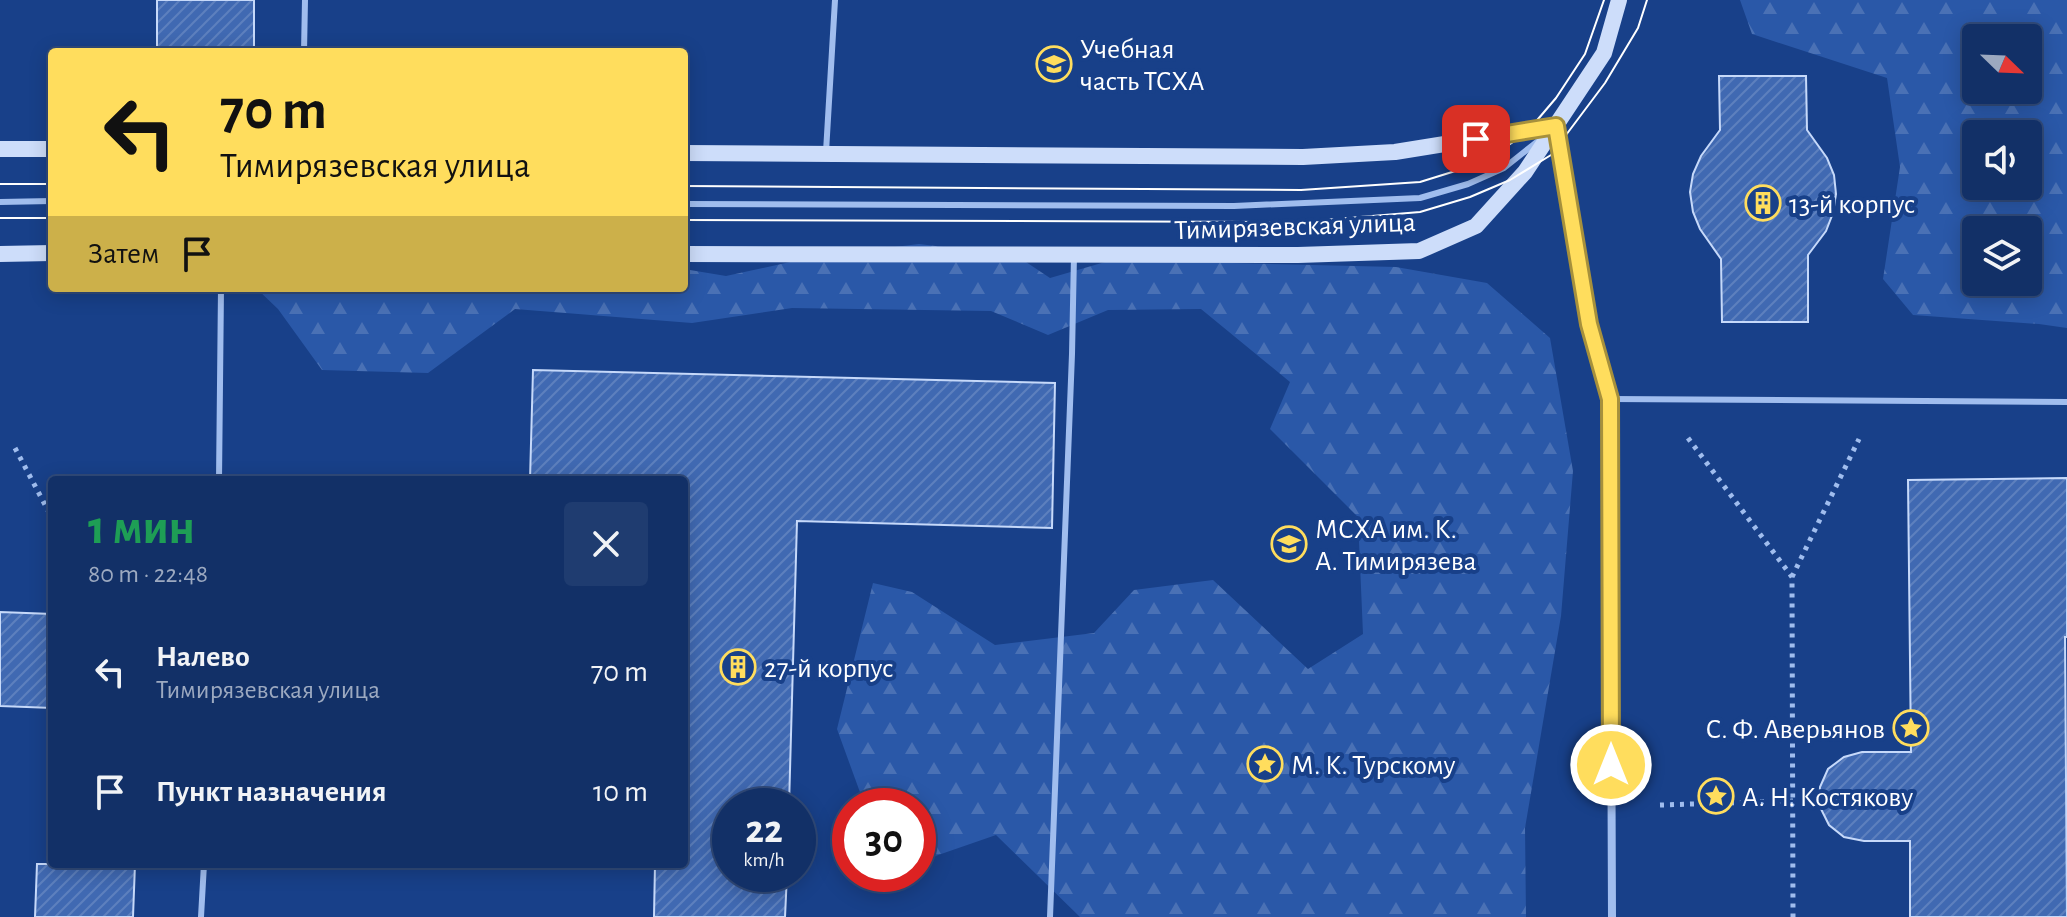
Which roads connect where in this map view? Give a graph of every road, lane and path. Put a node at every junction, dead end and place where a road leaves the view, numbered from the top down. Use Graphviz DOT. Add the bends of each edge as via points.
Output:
graph roads {
  1 [pos="305,0"];
  2 [pos="835,0"];
  3 [pos="1619,0"];
  4 [pos="304,48"];
  5 [pos="1556,126"];
  6 [pos="0,149"];
  7 [pos="48,149"];
  8 [pos="688,153"];
  9 [pos="826,154"];
  10 [pos="48,201"];
  11 [pos="0,202"];
  12 [pos="688,204"];
  13 [pos="48,253"];
  14 [pos="0,254"];
  15 [pos="688,254"];
  16 [pos="1074,255"];
  17 [pos="221,292"];
  18 [pos="1610,399"];
  19 [pos="1658,399"];
  20 [pos="2067,402"];
  21 [pos="1861,435"];
  22 [pos="15,448"];
  23 [pos="219,476"];
  24 [pos="48,510"];
  25 [pos="1792,577"];
  26 [pos="1793,801"];
  27 [pos="1660,805"];
  28 [pos="204,868"];
  29 [pos="201,917"];
  30 [pos="1050,917"];
  31 [pos="1612,917"];
  32 [pos="1793,917"];
  1 -- 4 [label="lane"];
  2 -- 9 [label="lane"];
  3 -- 5 [label="main road, Тимирязевская улица" via="1604,53"];
  5 -- 9 [label="main road" via="1395,152 1303,157"];
  5 -- 12 [label="lane" via="1504,168 1420,198 1234,206"];
  5 -- 16 [label="main road, Тимирязевская улица" via="1525,172 1476,226 1419,251"];
  5 -- 18 [label="street" via="1589,324"];
  6 -- 7 [label="main road"];
  8 -- 9 [label="main road"];
  10 -- 11 [label="lane"];
  13 -- 14 [label="main road"];
  15 -- 16 [label="main road, Тимирязевская улица"];
  16 -- 30 [label="lane"];
  17 -- 23 [label="lane"];
  18 -- 19 [label="lane"];
  18 -- 31 [label="street"];
  19 -- 20 [label="lane"];
  19 -- 25 [label="path"];
  21 -- 25 [label="path"];
  22 -- 24 [label="path"];
  25 -- 26 [label="path"];
  26 -- 27 [label="path"];
  26 -- 32 [label="path"];
  28 -- 29 [label="lane"];
}
